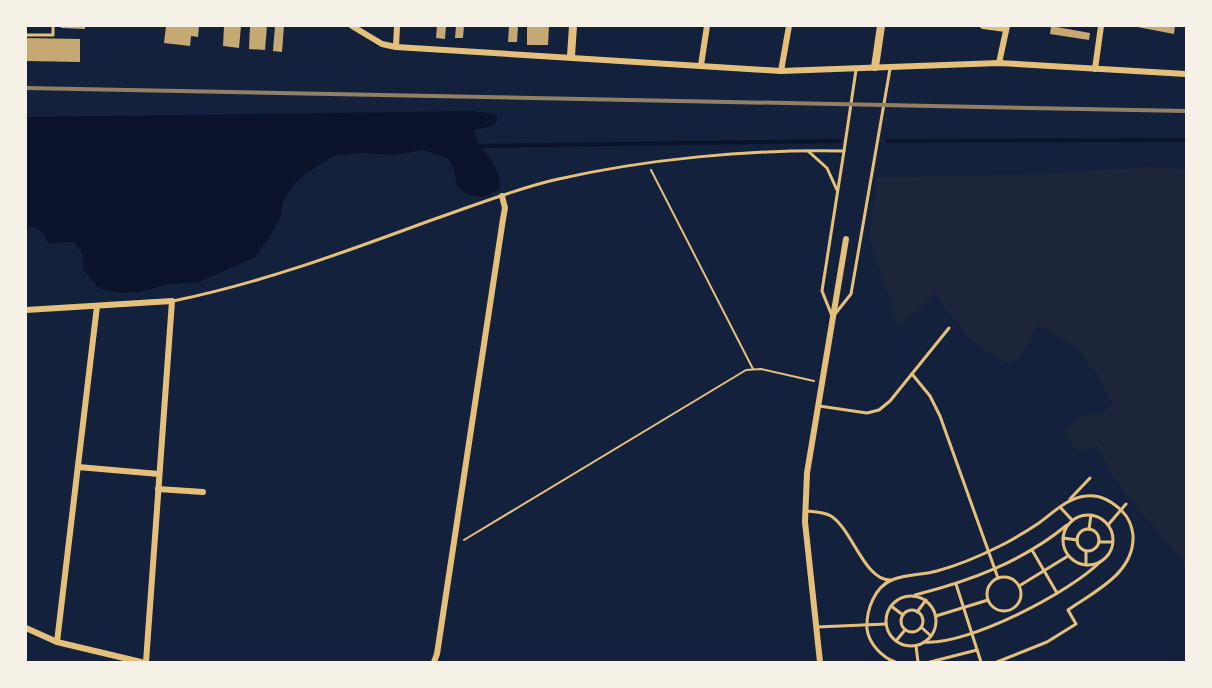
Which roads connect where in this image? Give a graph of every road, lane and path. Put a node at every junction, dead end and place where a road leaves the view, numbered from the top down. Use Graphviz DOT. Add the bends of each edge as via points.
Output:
graph roads {
  1 [pos="52,26"];
  2 [pos="352,26"];
  3 [pos="397,26"];
  4 [pos="573,26"];
  5 [pos="707,26"];
  6 [pos="789,26"];
  7 [pos="881,26"];
  8 [pos="982,26"];
  9 [pos="1101,26"];
  10 [pos="1006,27"];
  11 [pos="26,35"];
  12 [pos="396,47"];
  13 [pos="571,56"];
  14 [pos="999,63"];
  15 [pos="701,65"];
  16 [pos="891,66"];
  17 [pos="874,67"];
  18 [pos="856,68"];
  19 [pos="1095,69"];
  20 [pos="781,71"];
  21 [pos="1186,74"];
  22 [pos="808,150"];
  23 [pos="843,151"];
  24 [pos="649,164"];
  25 [pos="837,192"];
  26 [pos="502,196"];
  27 [pos="846,239"];
  28 [pos="172,301"];
  29 [pos="97,306"];
  30 [pos="26,310"];
  31 [pos="832,318"];
  32 [pos="950,328"];
  33 [pos="753,369"];
  34 [pos="912,374"];
  35 [pos="821,382"];
  36 [pos="817,406"];
  37 [pos="78,467"];
  38 [pos="159,474"];
  39 [pos="1090,478"];
  40 [pos="158,489"];
  41 [pos="203,492"];
  42 [pos="1067,502"];
  43 [pos="1126,504"];
  44 [pos="1060,507"];
  45 [pos="1121,510"];
  46 [pos="805,511"];
  47 [pos="1091,515"];
  48 [pos="1072,520"];
  49 [pos="1067,525"];
  50 [pos="1108,525"];
  51 [pos="1089,529"];
  52 [pos="1063,538"];
  53 [pos="1077,540"];
  54 [pos="1099,542"];
  55 [pos="1113,543"];
  56 [pos="453,546"];
  57 [pos="1032,550"];
  58 [pos="989,551"];
  59 [pos="1086,551"];
  60 [pos="1068,556"];
  61 [pos="1101,561"];
  62 [pos="1086,565"];
  63 [pos="995,569"];
  64 [pos="1044,571"];
  65 [pos="998,578"];
  66 [pos="891,580"];
  67 [pos="956,584"];
  68 [pos="1018,586"];
  69 [pos="1057,593"];
  70 [pos="915,596"];
  71 [pos="926,600"];
  72 [pos="988,600"];
  73 [pos="891,606"];
  74 [pos="964,608"];
  75 [pos="917,612"];
  76 [pos="903,615"];
  77 [pos="936,616"];
  78 [pos="886,624"];
  79 [pos="868,625"];
  80 [pos="816,627"];
  81 [pos="921,627"];
  82 [pos="26,628"];
  83 [pos="905,630"];
  84 [pos="972,632"];
  85 [pos="931,636"];
  86 [pos="896,641"];
  87 [pos="57,642"];
  88 [pos="924,642"];
  89 [pos="915,646"];
  90 [pos="977,650"];
  91 [pos="144,663"];
  92 [pos="434,663"];
  93 [pos="820,663"];
  94 [pos="895,663"];
  95 [pos="918,663"];
  96 [pos="930,663"];
  97 [pos="981,663"];
  98 [pos="997,663"];
  1 -- 11 [label="lane" via="53,35"];
  2 -- 12 [label="street" via="382,44"];
  3 -- 12 [label="street"];
  4 -- 13 [label="street"];
  5 -- 15 [label="street"];
  6 -- 20 [label="street"];
  7 -- 17 [label="street"];
  8 -- 10 [label="street"];
  9 -- 19 [label="street"];
  10 -- 14 [label="street"];
  12 -- 13 [label="street"];
  13 -- 15 [label="street"];
  14 -- 16 [label="street"];
  14 -- 19 [label="street"];
  15 -- 20 [label="street"];
  16 -- 17 [label="street"];
  16 -- 31 [label="lane" via="851,294"];
  17 -- 18 [label="street"];
  18 -- 20 [label="street"];
  18 -- 23 [label="lane"];
  19 -- 21 [label="street"];
  22 -- 23 [label="lane"];
  22 -- 24 [label="lane"];
  22 -- 25 [label="lane" via="826,168"];
  23 -- 25 [label="lane"];
  24 -- 26 [label="lane" via="553,180"];
  24 -- 33 [label="path"];
  25 -- 31 [label="lane" via="822,291"];
  26 -- 28 [label="lane" via="294,270"];
  26 -- 56 [label="street" via="505,208"];
  27 -- 31 [label="street"];
  28 -- 29 [label="street"];
  28 -- 38 [label="street"];
  29 -- 30 [label="street"];
  29 -- 37 [label="street"];
  31 -- 35 [label="street"];
  32 -- 34 [label="lane"];
  33 -- 35 [label="path"];
  33 -- 56 [label="path"];
  34 -- 36 [label="lane" via="879,410 867,413"];
  34 -- 58 [label="lane" via="940,416"];
  35 -- 36 [label="street"];
  36 -- 46 [label="street"];
  37 -- 38 [label="street"];
  37 -- 87 [label="street"];
  38 -- 40 [label="street"];
  39 -- 42 [label="lane"];
  40 -- 41 [label="street"];
  40 -- 91 [label="street"];
  42 -- 44 [label="lane"];
  42 -- 45 [label="lane" via="1094,495"];
  43 -- 45 [label="lane"];
  44 -- 48 [label="lane"];
  44 -- 58 [label="lane"];
  45 -- 50 [label="lane"];
  45 -- 98 [label="lane" via="1130,522 1133,538 1132,552 1124,567 1068,609 1076,624 1047,642"];
  46 -- 66 [label="lane" via="830,515 874,575"];
  46 -- 80 [label="street"];
  47 -- 48 [label="lane"];
  47 -- 50 [label="lane"];
  47 -- 51 [label="lane"];
  48 -- 49 [label="lane"];
  49 -- 52 [label="lane"];
  49 -- 57 [label="lane"];
  50 -- 55 [label="lane"];
  51 -- 53 [label="lane" via="1081,532"];
  51 -- 54 [label="lane" via="1097,533"];
  52 -- 53 [label="lane"];
  52 -- 60 [label="lane"];
  53 -- 59 [label="lane"];
  54 -- 55 [label="lane"];
  54 -- 59 [label="lane"];
  55 -- 61 [label="lane"];
  56 -- 92 [label="street"];
  57 -- 63 [label="lane"];
  57 -- 64 [label="lane"];
  58 -- 63 [label="lane"];
  58 -- 66 [label="lane" via="934,572"];
  59 -- 62 [label="lane"];
  60 -- 62 [label="lane"];
  60 -- 64 [label="lane"];
  61 -- 62 [label="lane"];
  61 -- 69 [label="lane"];
  63 -- 65 [label="lane"];
  63 -- 67 [label="lane"];
  64 -- 68 [label="lane"];
  64 -- 69 [label="lane"];
  65 -- 68 [label="lane" via="1008,578"];
  65 -- 72 [label="lane" via="988,588"];
  66 -- 79 [label="lane" via="873,599"];
  67 -- 70 [label="lane"];
  67 -- 74 [label="lane"];
  68 -- 72 [label="lane" via="1020,597 1011,609 997,609"];
  69 -- 84 [label="lane" via="1030,610"];
  70 -- 71 [label="lane"];
  70 -- 73 [label="lane" via="901,597"];
  71 -- 75 [label="lane"];
  71 -- 77 [label="lane"];
  72 -- 74 [label="lane"];
  73 -- 76 [label="lane"];
  73 -- 78 [label="lane"];
  74 -- 77 [label="lane"];
  74 -- 84 [label="lane"];
  75 -- 76 [label="lane" via="910,610"];
  75 -- 81 [label="lane" via="922,617"];
  76 -- 83 [label="lane" via="901,623"];
  77 -- 85 [label="lane"];
  78 -- 79 [label="lane"];
  78 -- 86 [label="lane"];
  79 -- 80 [label="lane"];
  79 -- 94 [label="lane" via="876,649"];
  80 -- 93 [label="street"];
  81 -- 83 [label="lane" via="914,632"];
  81 -- 85 [label="lane"];
  82 -- 87 [label="street"];
  83 -- 86 [label="lane"];
  84 -- 88 [label="lane" via="937,643"];
  84 -- 90 [label="lane"];
  85 -- 88 [label="lane"];
  86 -- 89 [label="lane"];
  87 -- 91 [label="street"];
  88 -- 89 [label="lane"];
  89 -- 95 [label="lane"];
  90 -- 96 [label="lane"];
  90 -- 97 [label="lane"];
}
